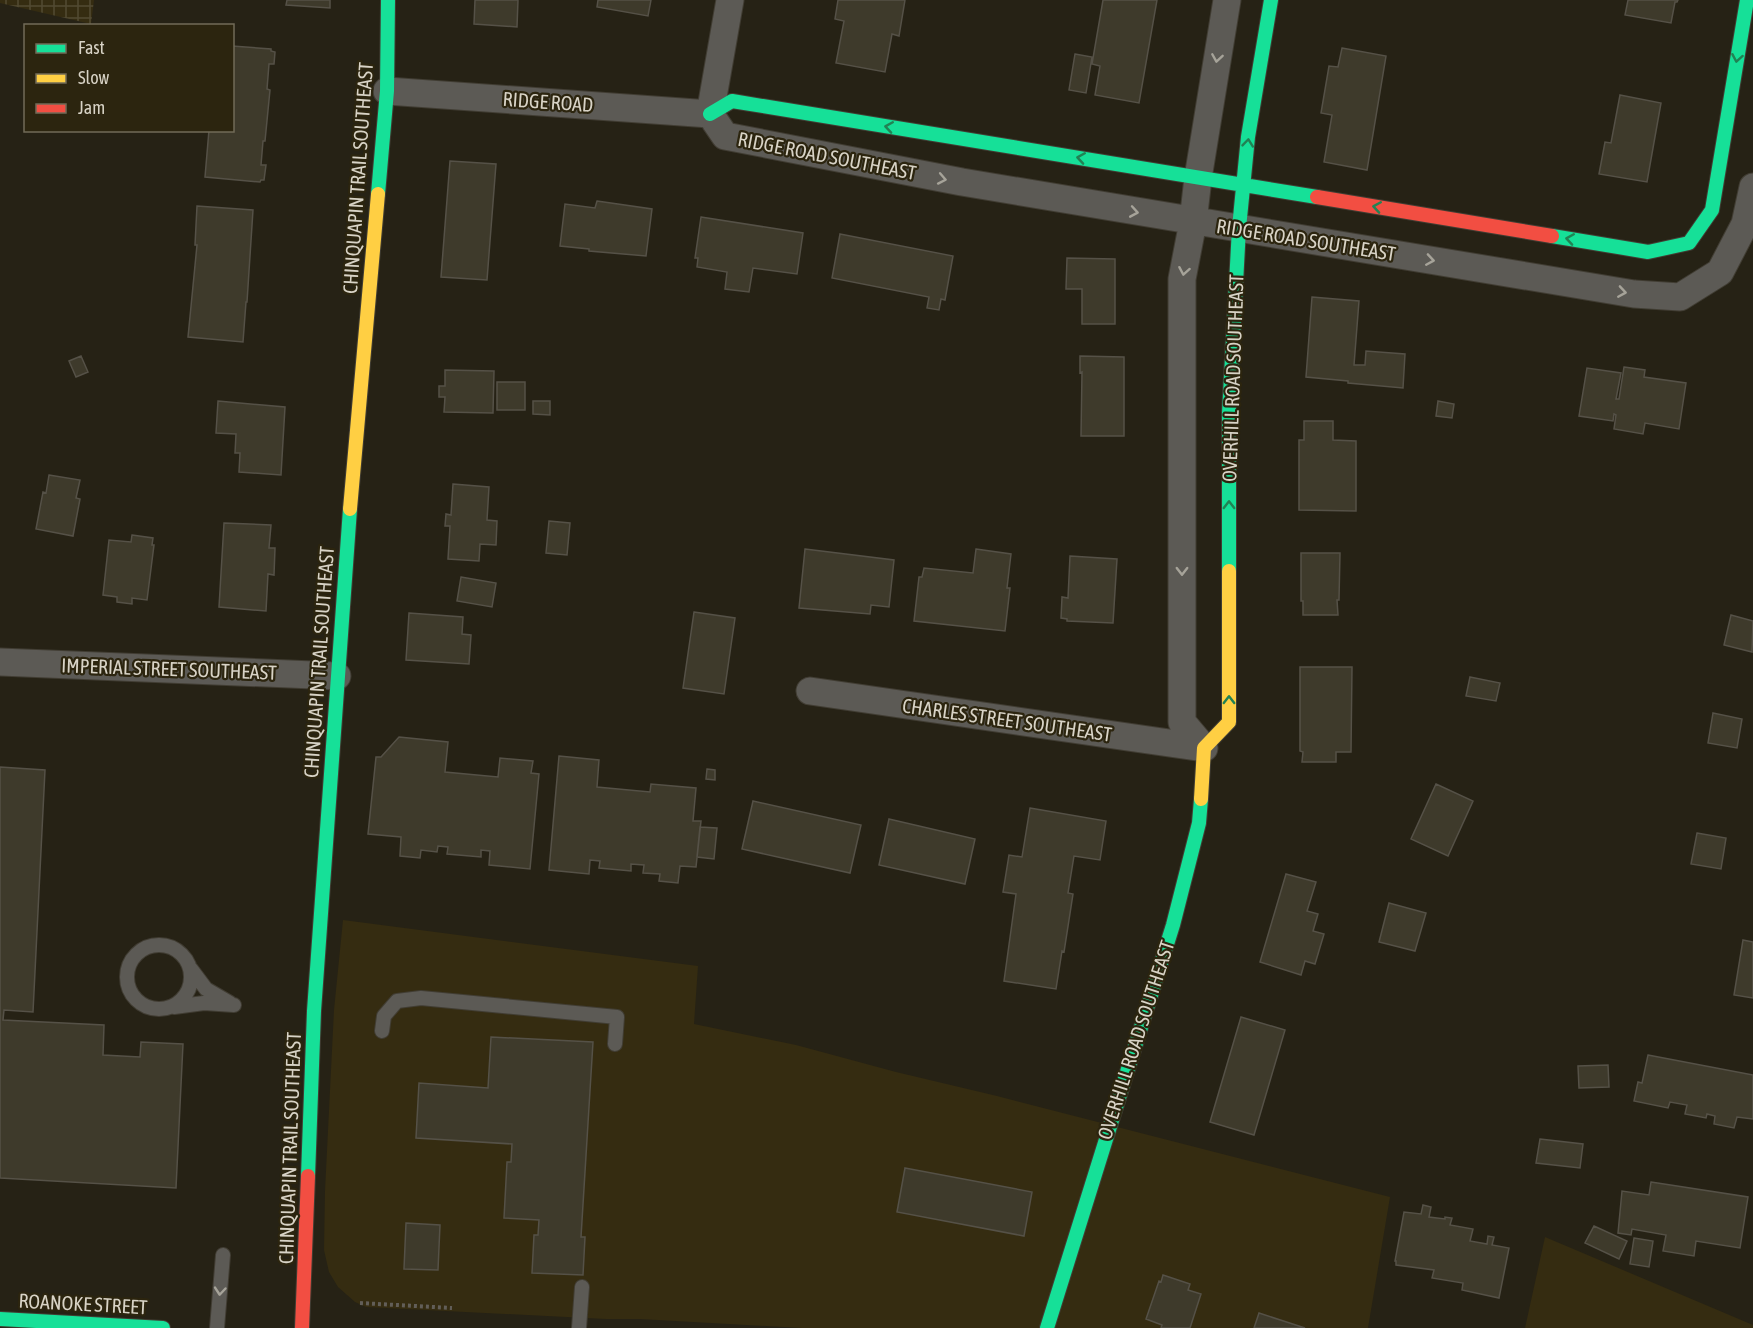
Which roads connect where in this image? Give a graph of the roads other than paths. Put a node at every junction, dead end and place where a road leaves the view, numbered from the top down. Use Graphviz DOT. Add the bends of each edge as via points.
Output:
graph roads {
  1 [pos="388,0"];
  2 [pos="730,0"];
  3 [pos="1227,0"];
  4 [pos="1271,0"];
  5 [pos="1747,0"];
  6 [pos="387,91"];
  7 [pos="710,114"];
  8 [pos="1198,178"];
  9 [pos="1244,185"];
  10 [pos="1753,187"];
  11 [pos="1193,222"];
  12 [pos="1239,228"];
  13 [pos="0,662"];
  14 [pos="337,676"];
  15 [pos="810,692"];
  16 [pos="1204,748"];
  17 [pos="191,969"];
  18 [pos="172,1007"];
  19 [pos="382,1031"];
  20 [pos="615,1044"];
  21 [pos="223,1255"];
  22 [pos="582,1287"];
  23 [pos="0,1319"];
  24 [pos="163,1328"];
  25 [pos="217,1328"];
  26 [pos="302,1328"];
  27 [pos="579,1328"];
  28 [pos="1047,1328"];
  1 -- 6 [label="street, CHINQUAPIN TRAIL SOUTHEAST"];
  2 -- 7 [label="street"];
  3 -- 8 [label="street, one-way"];
  9 -- 4 [label="street, OVERHILL ROAD SOUTHEAST, one-way"];
  5 -- 9 [label="street, RIDGE ROAD SOUTHEAST, one-way" via="1712,210 1689,243 1648,252"];
  6 -- 7 [label="street, RIDGE ROAD"];
  6 -- 14 [label="street, CHINQUAPIN TRAIL SOUTHEAST"];
  8 -- 7 [label="street, RIDGE ROAD SOUTHEAST, one-way" via="732,101"];
  7 -- 11 [label="street, RIDGE ROAD SOUTHEAST, one-way" via="725,136 962,183"];
  8 -- 9 [label="street, RIDGE ROAD SOUTHEAST"];
  8 -- 11 [label="street"];
  9 -- 12 [label="street, OVERHILL ROAD SOUTHEAST"];
  12 -- 10 [label="street, RIDGE ROAD SOUTHEAST, one-way" via="1634,294 1680,297 1719,272 1745,224"];
  11 -- 12 [label="street, RIDGE ROAD SOUTHEAST"];
  11 -- 16 [label="street, one-way" via="1182,279 1182,722"];
  16 -- 12 [label="street, OVERHILL ROAD SOUTHEAST, one-way" via="1229,722 1229,413"];
  13 -- 14 [label="street, IMPERIAL STREET SOUTHEAST"];
  14 -- 26 [label="street, CHINQUAPIN TRAIL SOUTHEAST" via="314,1011"];
  15 -- 16 [label="street, CHARLES STREET SOUTHEAST"];
  16 -- 28 [label="street, OVERHILL ROAD SOUTHEAST" via="1199,823 1173,925"];
  17 -- 18 [label="lane" via="189,991"];
  17 -- 18 [label="lane" via="206,989 234,1005"];
  17 -- 18 [label="lane" via="176,949 163,945 150,946 129,964 126,977 137,1000 148,1008"];
  19 -- 20 [label="lane" via="384,1016 397,1001 421,998 617,1017"];
  21 -- 25 [label="lane, one-way"];
  22 -- 27 [label="lane"];
  23 -- 24 [label="street, ROANOKE STREET"];
}
